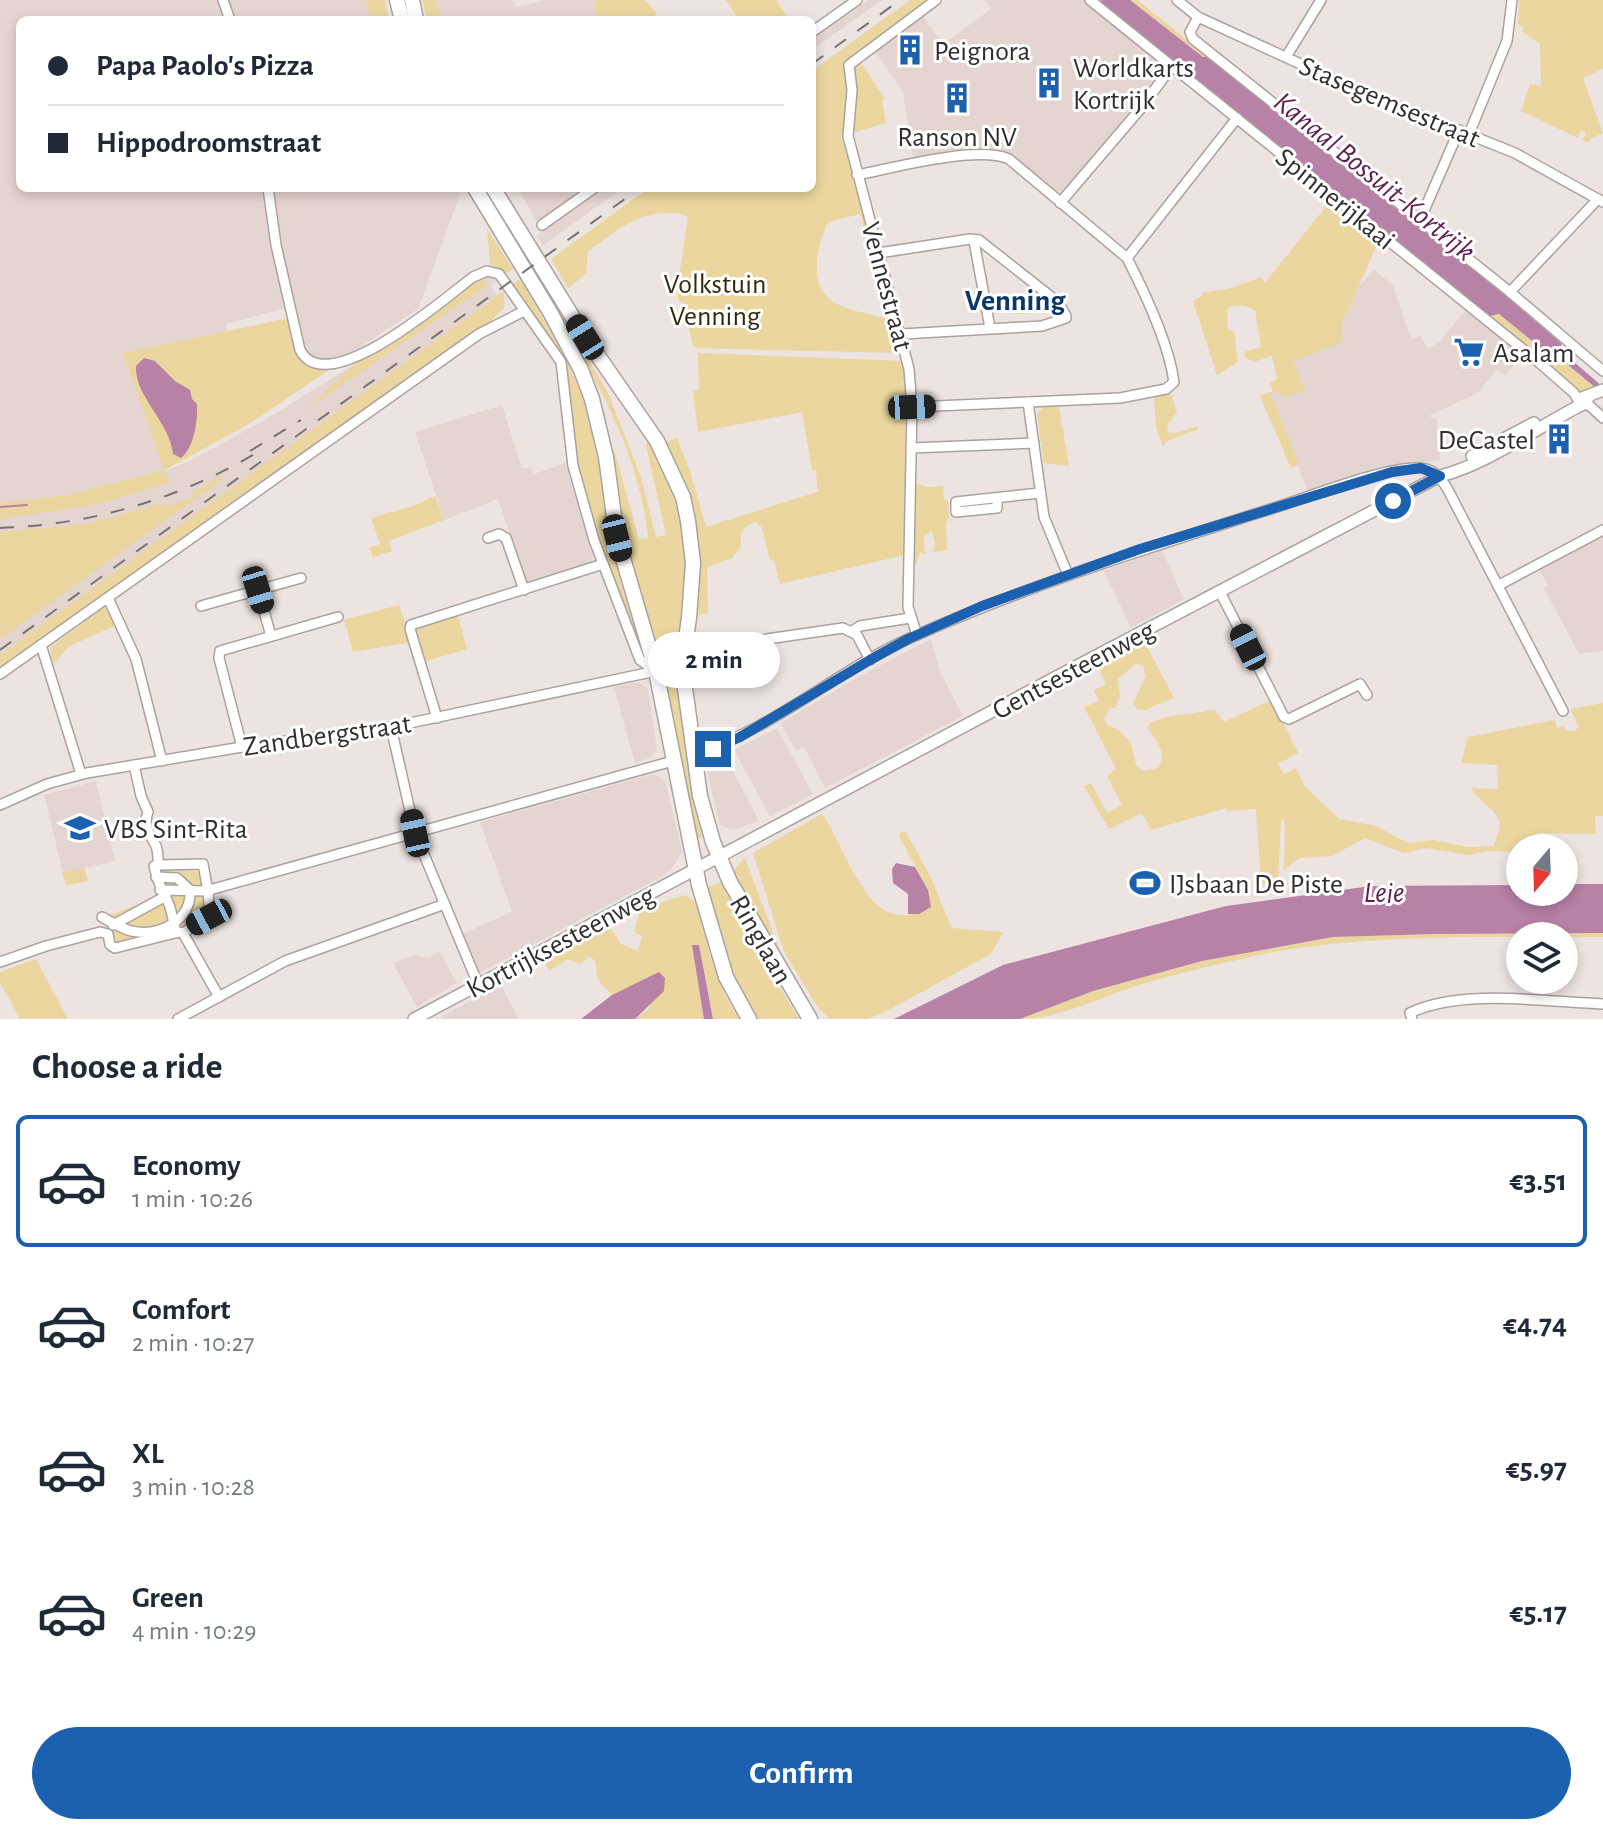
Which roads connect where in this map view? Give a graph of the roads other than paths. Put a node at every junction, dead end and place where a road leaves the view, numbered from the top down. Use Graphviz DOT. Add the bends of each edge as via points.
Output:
graph roads {
  1 [pos="857,0"];
  2 [pos="936,0"];
  3 [pos="1090,0"];
  4 [pos="1321,0"];
  5 [pos="1512,0"];
  6 [pos="1183,2"];
  7 [pos="1198,17"];
  8 [pos="816,29"];
  9 [pos="1286,57"];
  10 [pos="1172,66"];
  11 [pos="1237,118"];
  12 [pos="1464,132"];
  13 [pos="857,175"];
  14 [pos="269,192"];
  15 [pos="477,192"];
  16 [pos="495,192"];
  17 [pos="588,192"];
  18 [pos="1600,201"];
  19 [pos="1060,203"];
  20 [pos="1420,220"];
  21 [pos="542,225"];
  22 [pos="974,241"];
  23 [pos="879,253"];
  24 [pos="1127,258"];
  25 [pos="1510,292"];
  26 [pos="524,311"];
  27 [pos="990,328"];
  28 [pos="902,334"];
  29 [pos="1603,371"];
  30 [pos="1603,390"];
  31 [pos="1583,401"];
  32 [pos="1028,402"];
  33 [pos="912,407"];
  34 [pos="1603,418"];
  35 [pos="1034,443"];
  36 [pos="911,448"];
  37 [pos="1440,476"];
  38 [pos="1040,493"];
  39 [pos="997,498"];
  40 [pos="1603,530"];
  41 [pos="488,538"];
  42 [pos="603,564"];
  43 [pos="1068,575"];
  44 [pos="301,578"];
  45 [pos="1499,585"];
  46 [pos="258,590"];
  47 [pos="524,590"];
  48 [pos="1220,592"];
  49 [pos="108,598"];
  50 [pos="201,606"];
  51 [pos="338,617"];
  52 [pos="910,618"];
  53 [pos="852,631"];
  54 [pos="917,635"];
  55 [pos="271,636"];
  56 [pos="41,645"];
  57 [pos="708,655"];
  58 [pos="870,660"];
  59 [pos="656,671"];
  60 [pos="0,674"];
  61 [pos="1367,695"];
  62 [pos="1563,711"];
  63 [pos="437,718"];
  64 [pos="391,727"];
  65 [pos="242,747"];
  66 [pos="692,755"];
  67 [pos="162,761"];
  68 [pos="673,761"];
  69 [pos="134,765"];
  70 [pos="81,774"];
  71 [pos="0,805"];
  72 [pos="415,833"];
  73 [pos="157,861"];
  74 [pos="707,863"];
  75 [pos="156,877"];
  76 [pos="190,890"];
  77 [pos="208,891"];
  78 [pos="163,893"];
  79 [pos="445,904"];
  80 [pos="102,917"];
  81 [pos="114,924"];
  82 [pos="177,930"];
  83 [pos="105,933"];
  84 [pos="0,962"];
  85 [pos="478,984"];
  86 [pos="219,997"];
  87 [pos="1603,1004"];
  88 [pos="1411,1016"];
  89 [pos="178,1019"];
  90 [pos="414,1019"];
  91 [pos="749,1019"];
  92 [pos="810,1019"];
  1 -- 8 [label="street"];
  2 -- 13 [label="street, Vennestraat" via="849,65 848,136"];
  3 -- 10 [label="street, Spinnerijkaai"];
  4 -- 9 [label="street"];
  5 -- 12 [label="street" via="1507,41"];
  6 -- 7 [label="street, Stasegemsestraat"];
  7 -- 9 [label="street, Stasegemsestraat"];
  7 -- 20 [label="street" via="1190,34"];
  9 -- 12 [label="street, Stasegemsestraat"];
  10 -- 11 [label="street, Spinnerijkaai"];
  10 -- 19 [label="street"];
  11 -- 24 [label="street"];
  11 -- 31 [label="street, Spinnerijkaai"];
  12 -- 18 [label="street, Stasegemsestraat" via="1515,153"];
  12 -- 20 [label="street"];
  13 -- 19 [label="street" via="998,154"];
  13 -- 23 [label="street, Vennestraat"];
  14 -- 26 [label="street" via="299,345 310,362 328,364 371,351 487,271 499,274"];
  15 -- 59 [label="highway" via="581,370 599,425 617,538"];
  16 -- 66 [label="highway" via="675,477 693,563 682,660"];
  17 -- 21 [label="street"];
  18 -- 25 [label="street"];
  19 -- 24 [label="street"];
  20 -- 25 [label="street"];
  22 -- 23 [label="street"];
  22 -- 27 [label="street"];
  22 -- 27 [label="street" via="984,242 1065,312 1066,318 1050,325"];
  23 -- 28 [label="street, Vennestraat"];
  24 -- 32 [label="street" via="1173,385 1120,398"];
  25 -- 29 [label="street"];
  26 -- 42 [label="street" via="561,362 573,466"];
  26 -- 49 [label="street" via="479,334"];
  27 -- 28 [label="street"];
  28 -- 33 [label="street, Vennestraat"];
  30 -- 31 [label="main road, Gentsesteenweg"];
  31 -- 34 [label="street, Spinnerijkaai"];
  31 -- 37 [label="main road, Gentsesteenweg" via="1480,460"];
  32 -- 33 [label="street"];
  32 -- 35 [label="street"];
  33 -- 36 [label="street, Vennestraat"];
  35 -- 36 [label="street"];
  35 -- 38 [label="street"];
  36 -- 52 [label="street, Vennestraat"];
  37 -- 43 [label="street" via="1421,468 1392,472"];
  37 -- 45 [label="street"];
  37 -- 48 [label="main road, Gentsesteenweg"];
  38 -- 39 [label="street"];
  38 -- 43 [label="street"];
  40 -- 45 [label="street"];
  41 -- 47 [label="street" via="505,537"];
  42 -- 47 [label="street"];
  42 -- 59 [label="street" via="640,660"];
  43 -- 54 [label="street"];
  44 -- 46 [label="street"];
  45 -- 62 [label="street"];
  46 -- 50 [label="street"];
  46 -- 55 [label="street"];
  47 -- 63 [label="street" via="411,625"];
  48 -- 61 [label="street" via="1287,718 1360,684"];
  48 -- 74 [label="main road, Gentsesteenweg"];
  49 -- 56 [label="street"];
  49 -- 67 [label="street" via="136,659"];
  51 -- 55 [label="street"];
  52 -- 53 [label="street"];
  52 -- 54 [label="street"];
  53 -- 57 [label="street" via="787,635"];
  53 -- 58 [label="street"];
  54 -- 58 [label="street"];
  55 -- 65 [label="street" via="219,654"];
  56 -- 60 [label="street"];
  56 -- 70 [label="street"];
  58 -- 66 [label="street" via="740,737"];
  59 -- 63 [label="street, Zandbergstraat"];
  59 -- 68 [label="highway"];
  63 -- 64 [label="street, Zandbergstraat"];
  64 -- 65 [label="street, Zandbergstraat"];
  64 -- 72 [label="street"];
  65 -- 67 [label="street, Zandbergstraat"];
  66 -- 74 [label="highway"];
  67 -- 69 [label="street, Zandbergstraat"];
  68 -- 72 [label="street"];
  68 -- 74 [label="highway"];
  69 -- 70 [label="street, Zandbergstraat"];
  69 -- 73 [label="street"];
  70 -- 71 [label="street, Zandbergstraat"];
  72 -- 77 [label="street"];
  72 -- 79 [label="street"];
  73 -- 75 [label="street"];
  73 -- 77 [label="street" via="203,864"];
  74 -- 85 [label="main road, Kortrijksesteenweg"];
  74 -- 91 [label="highway, Ringlaan" via="701,893 726,977"];
  74 -- 92 [label="highway, Ringlaan" via="730,882"];
  75 -- 76 [label="street" via="177,878"];
  75 -- 78 [label="street"];
  76 -- 77 [label="street"];
  76 -- 78 [label="street"];
  76 -- 82 [label="street"];
  77 -- 82 [label="street" via="212,913"];
  78 -- 81 [label="street"];
  78 -- 82 [label="street"];
  79 -- 85 [label="street"];
  79 -- 86 [label="street" via="299,955"];
  80 -- 81 [label="street"];
  81 -- 82 [label="street" via="131,931"];
  81 -- 83 [label="street"];
  82 -- 83 [label="street" via="114,948"];
  82 -- 86 [label="street"];
  83 -- 84 [label="street"];
  85 -- 90 [label="main road, Kortrijksesteenweg"];
  86 -- 89 [label="street"];
  87 -- 88 [label="street" via="1462,998"];
}
